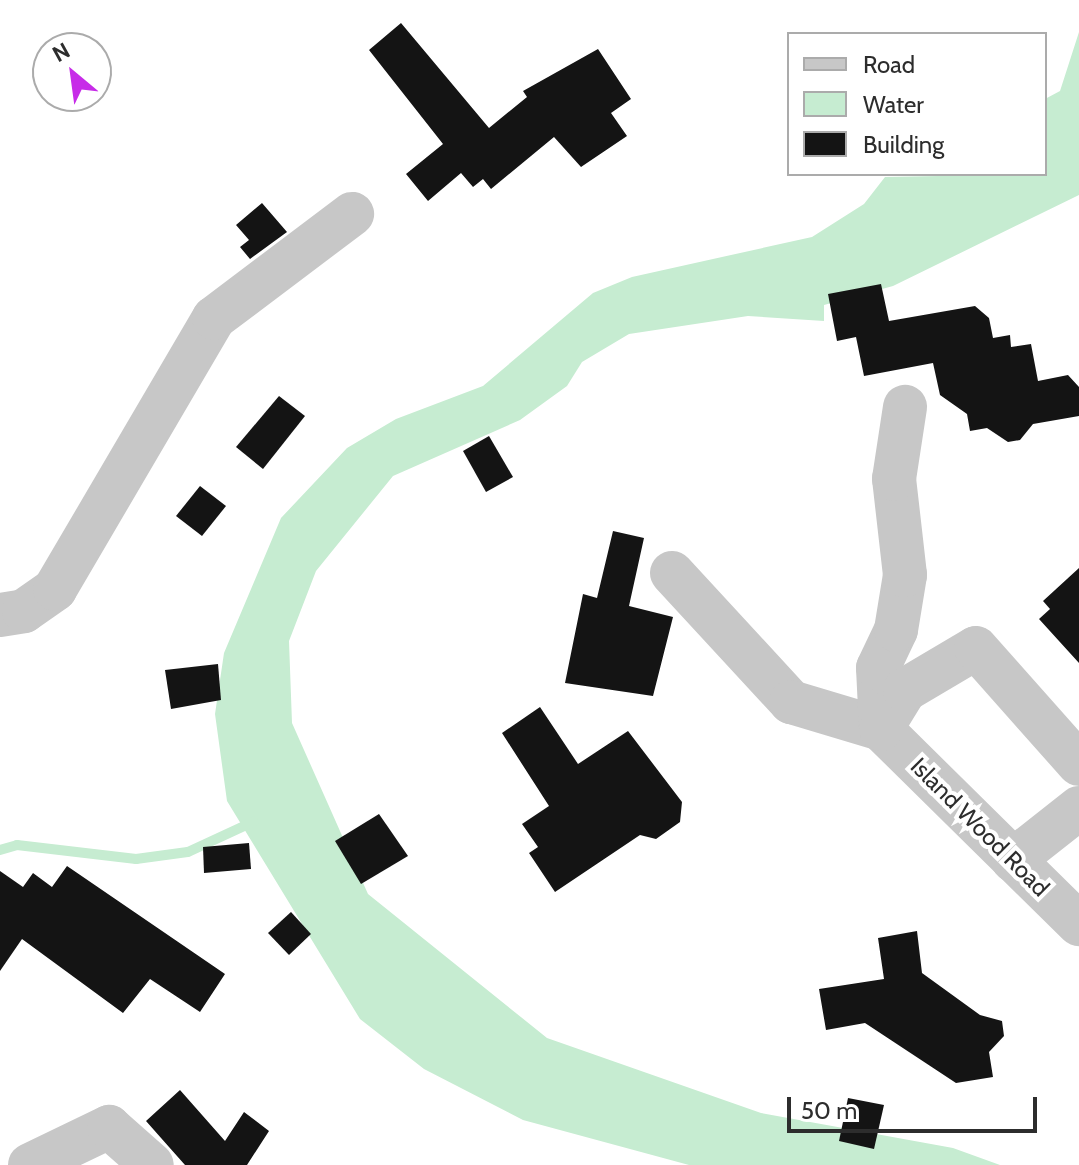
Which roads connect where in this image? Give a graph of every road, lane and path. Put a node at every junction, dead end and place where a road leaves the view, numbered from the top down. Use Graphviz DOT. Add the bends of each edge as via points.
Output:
graph roads {
  1 [pos="352,214"];
  2 [pos="905,407"];
  3 [pos="672,573"];
  4 [pos="0,615"];
  5 [pos="881,729"];
  6 [pos="1079,764"];
  7 [pos="1079,808"];
  8 [pos="1013,860"];
  9 [pos="1074,910"];
  10 [pos="30,1165"];
  11 [pos="152,1165"];
  1 -- 4 [label="street" via="214,318 55,589 24,611"];
  2 -- 5 [label="street" via="894,479 905,575 896,630 878,668"];
  3 -- 5 [label="street" via="791,702"];
  5 -- 6 [label="street" via="905,690 976,648"];
  5 -- 8 [label="street, Island Wood Road"];
  7 -- 8 [label="street"];
  8 -- 9 [label="street, Island Wood Road"];
  10 -- 11 [label="street" via="109,1127"];
}
